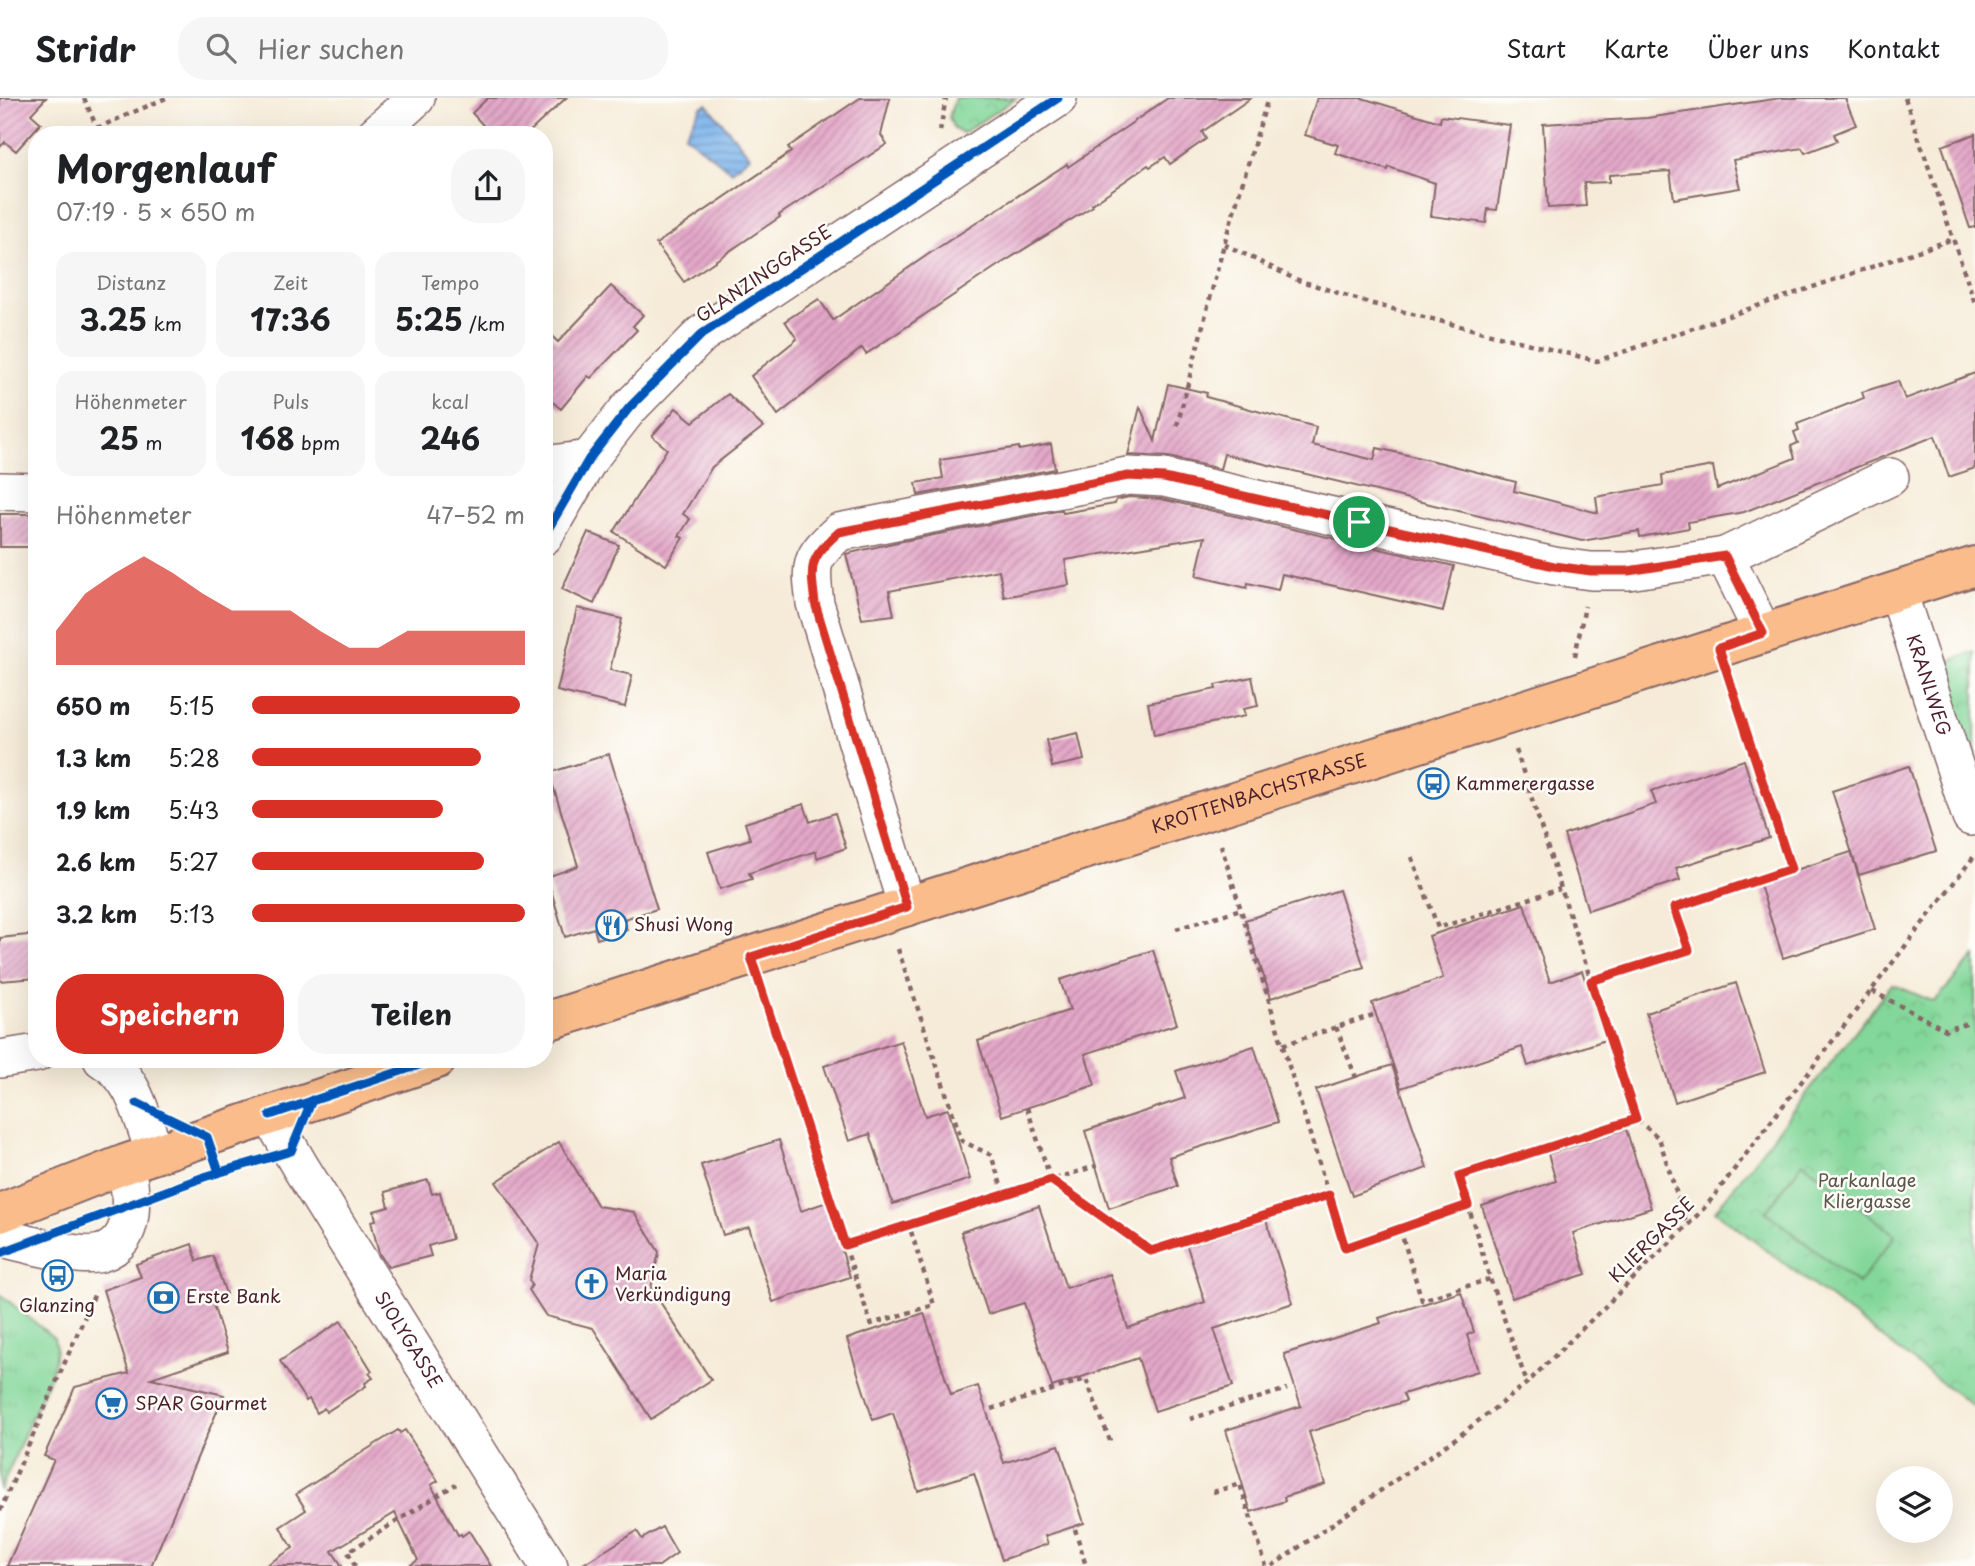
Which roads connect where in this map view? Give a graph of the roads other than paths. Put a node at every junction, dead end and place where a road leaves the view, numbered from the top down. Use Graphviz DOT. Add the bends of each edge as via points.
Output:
graph roads {
  1 [pos="416,98"];
  2 [pos="1058,98"];
  3 [pos="385,126"];
  4 [pos="589,459"];
  5 [pos="553,465"];
  6 [pos="1890,477"];
  7 [pos="0,491"];
  8 [pos="28,492"];
  9 [pos="553,521"];
  10 [pos="1725,556"];
  11 [pos="1975,566"];
  12 [pos="1898,592"];
  13 [pos="1763,633"];
  14 [pos="1975,815"];
  15 [pos="896,910"];
  16 [pos="553,1019"];
  17 [pos="28,1054"];
  18 [pos="0,1059"];
  19 [pos="121,1068"];
  20 [pos="410,1068"];
  21 [pos="270,1115"];
  22 [pos="140,1159"];
  23 [pos="0,1213"];
  24 [pos="0,1238"];
  25 [pos="549,1566"];
  1 -- 3 [label="street"];
  2 -- 4 [label="street, GLANZINGGASSE" via="702,334 629,408"];
  4 -- 5 [label="street"];
  4 -- 9 [label="street, GLANZINGGASSE"];
  6 -- 10 [label="street"];
  7 -- 8 [label="street"];
  10 -- 13 [label="street"];
  10 -- 15 [label="street" via="1628,571 1591,571 1164,478 1140,477 839,532 819,550 811,569 815,603"];
  11 -- 12 [label="main road, KROTTENBACHSTRASSE"];
  12 -- 13 [label="main road, KROTTENBACHSTRASSE"];
  12 -- 14 [label="street, KRANLWEG" via="1971,817"];
  13 -- 15 [label="main road, KROTTENBACHSTRASSE"];
  15 -- 16 [label="main road, KROTTENBACHSTRASSE"];
  17 -- 18 [label="street"];
  19 -- 22 [label="street" via="132,1091"];
  20 -- 21 [label="main road"];
  21 -- 22 [label="main road"];
  21 -- 25 [label="street, SIOLYGASSE"];
  22 -- 23 [label="main road"];
  22 -- 24 [label="street" via="131,1189 127,1231 103,1253 63,1251"];
}
